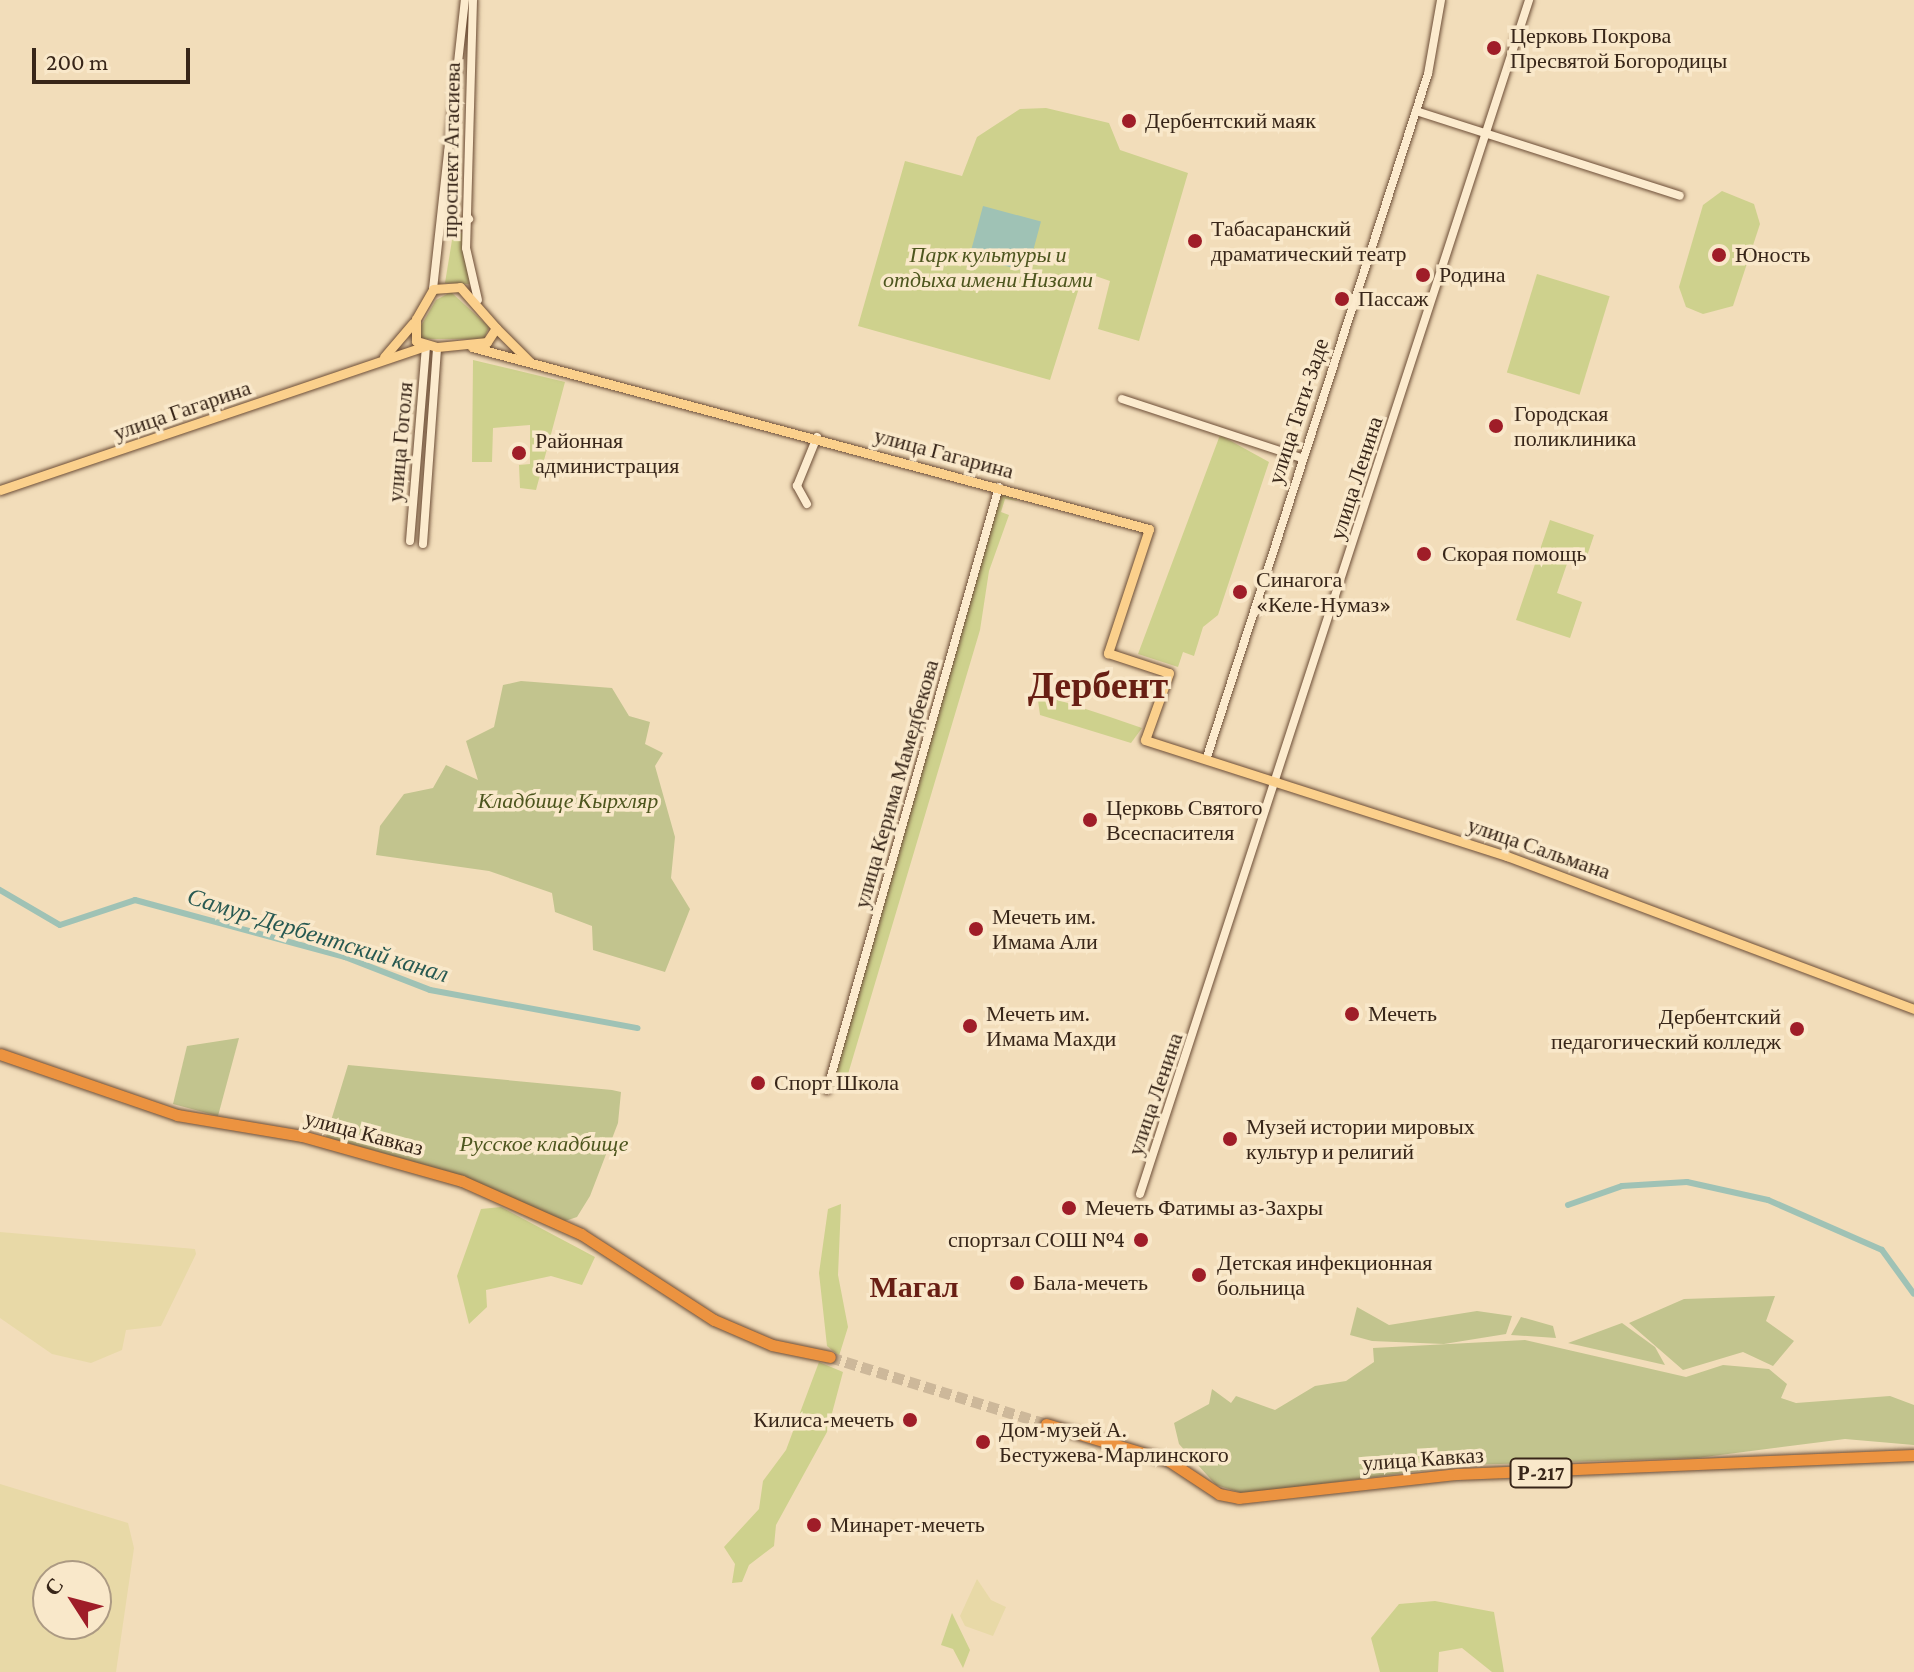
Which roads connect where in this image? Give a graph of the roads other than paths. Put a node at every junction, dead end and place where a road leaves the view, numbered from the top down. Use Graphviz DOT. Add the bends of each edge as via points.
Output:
graph roads {
  1 [pos="465,0"];
  2 [pos="473,0"];
  3 [pos="1441,0"];
  4 [pos="1529,0"];
  5 [pos="1416,111"];
  6 [pos="471,127"];
  7 [pos="451,130"];
  8 [pos="1485,134"];
  9 [pos="1680,196"];
  10 [pos="445,216"];
  11 [pos="469,219"];
  12 [pos="433,289"];
  13 [pos="478,300"];
  14 [pos="416,319"];
  15 [pos="496,328"];
  16 [pos="431,347"];
  17 [pos="472,347"];
  18 [pos="375,365"];
  19 [pos="1122,399"];
  20 [pos="817,437"];
  21 [pos="1301,458"];
  22 [pos="999,487"];
  23 [pos="0,490"];
  24 [pos="807,504"];
  25 [pos="410,541"];
  26 [pos="423,544"];
  27 [pos="1145,740"];
  28 [pos="1206,760"];
  29 [pos="1277,781"];
  30 [pos="1914,1009"];
  31 [pos="0,1054"];
  32 [pos="827,1090"];
  33 [pos="1140,1194"];
  34 [pos="830,1357"];
  35 [pos="1046,1424"];
  36 [pos="1914,1455"];
  1 -- 7 [label="street, проспект Агасиева"];
  2 -- 6 [label="street, проспект Агасиева"];
  3 -- 5 [label="street, улица Таги-Заде"];
  4 -- 8 [label="street, улица Ленина"];
  5 -- 8 [label="street"];
  5 -- 21 [label="street, улица Таги-Заде"];
  6 -- 7 [label="street" via="461,119"];
  6 -- 11 [label="street, проспект Агасиева"];
  7 -- 10 [label="street, проспект Агасиева"];
  8 -- 9 [label="street"];
  8 -- 29 [label="street, улица Ленина"];
  10 -- 11 [label="street" via="457,226"];
  10 -- 12 [label="street, проспект Агасиева"];
  11 -- 13 [label="street, проспект Агасиева" via="466,248"];
  12 -- 13 [label="main road" via="460,287"];
  12 -- 14 [label="main road"];
  13 -- 15 [label="main road"];
  14 -- 16 [label="main road" via="412,334"];
  14 -- 18 [label="main road, улица Гагарина"];
  15 -- 17 [label="main road"];
  15 -- 27 [label="main road, улица Гагарина" via="534,365 1151,529 1110,652 1171,672"];
  16 -- 17 [label="main road"];
  16 -- 18 [label="main road, улица Гагарина"];
  16 -- 25 [label="street, улица Гоголя"];
  16 -- 26 [label="street"];
  17 -- 20 [label="main road, улица Гагарина"];
  18 -- 23 [label="main road, улица Гагарина"];
  19 -- 21 [label="street"];
  20 -- 22 [label="main road, улица Гагарина"];
  20 -- 24 [label="street" via="797,486"];
  21 -- 28 [label="street, улица Таги-Заде"];
  22 -- 27 [label="main road, улица Гагарина" via="1149,529 1108,652 1169,673"];
  22 -- 32 [label="street, улица Керима Мамедбекова"];
  27 -- 28 [label="main road, улица Сальмана"];
  28 -- 29 [label="main road, улица Сальмана"];
  29 -- 30 [label="main road, улица Сальмана" via="1747,941"];
  29 -- 33 [label="street, улица Ленина"];
  31 -- 34 [label="highway, улица Кавказ" via="177,1115 302,1136 462,1181 581,1234 714,1320 772,1345"];
  35 -- 36 [label="highway, улица Кавказ / Р-217" via="1169,1461 1219,1494 1239,1498 1436,1475"];
}
